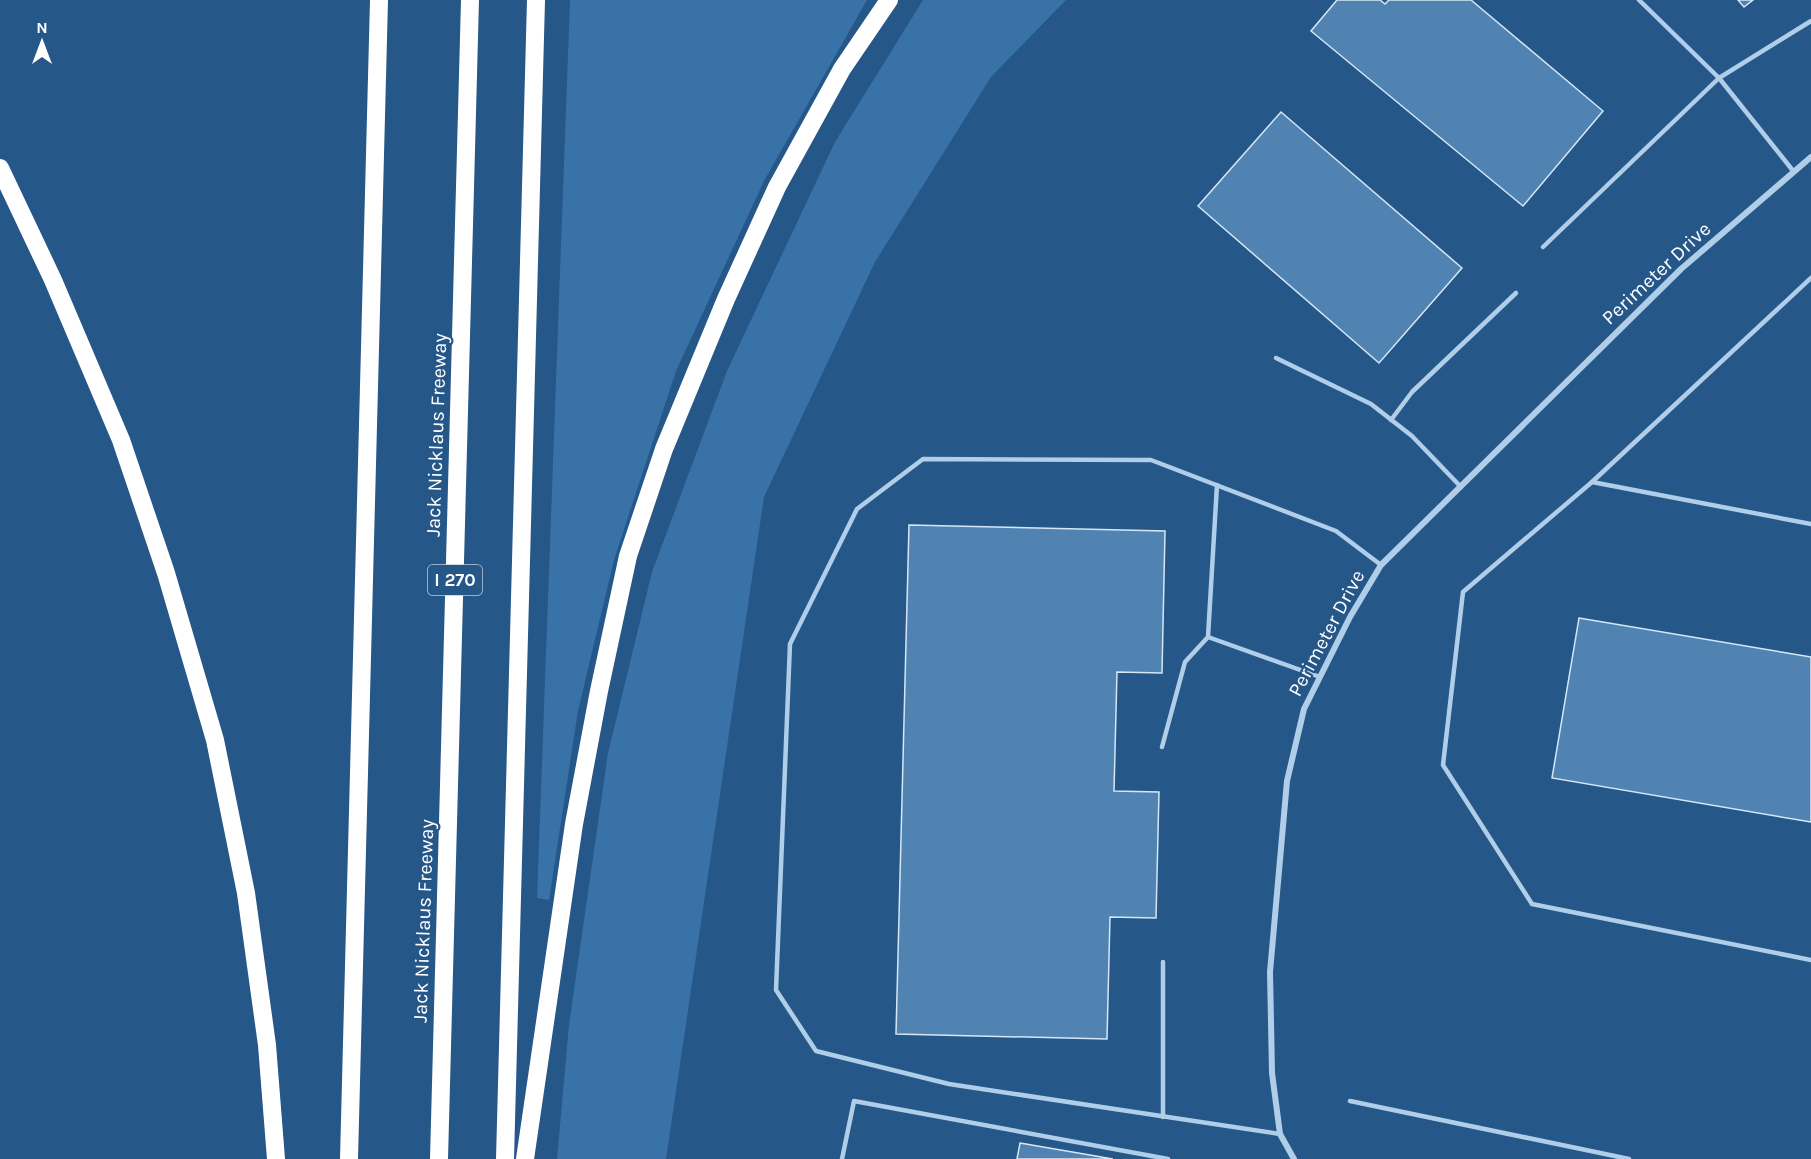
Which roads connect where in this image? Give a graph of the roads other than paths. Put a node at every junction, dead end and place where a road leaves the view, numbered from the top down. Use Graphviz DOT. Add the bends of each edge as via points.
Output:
graph roads {
  1 [pos="379,0"];
  2 [pos="470,0"];
  3 [pos="536,0"];
  4 [pos="889,0"];
  5 [pos="1639,0"];
  6 [pos="1811,21"];
  7 [pos="1719,78"];
  8 [pos="1811,157"];
  9 [pos="0,168"];
  10 [pos="1794,172"];
  11 [pos="0,184"];
  12 [pos="1543,247"];
  13 [pos="1811,278"];
  14 [pos="53,280"];
  15 [pos="1516,293"];
  16 [pos="1276,358"];
  17 [pos="1391,420"];
  18 [pos="1592,482"];
  19 [pos="1216,485"];
  20 [pos="1461,487"];
  21 [pos="1811,524"];
  22 [pos="1382,565"];
  23 [pos="1208,637"];
  24 [pos="1320,677"];
  25 [pos="1162,747"];
  26 [pos="1811,960"];
  27 [pos="1163,962"];
  28 [pos="1350,1101"];
  29 [pos="1163,1117"];
  30 [pos="1280,1134"];
  31 [pos="276,1159"];
  32 [pos="349,1159"];
  33 [pos="439,1159"];
  34 [pos="505,1159"];
  35 [pos="525,1159"];
  36 [pos="842,1159"];
  37 [pos="1168,1159"];
  38 [pos="1294,1159"];
  39 [pos="1629,1159"];
  1 -- 32 [label="highway"];
  2 -- 33 [label="highway, Jack Nicklaus Freeway / I 270"];
  3 -- 34 [label="highway"];
  4 -- 35 [label="highway" via="842,69 777,187 664,449 628,556 574,824"];
  5 -- 7 [label="lane"];
  6 -- 7 [label="lane"];
  7 -- 10 [label="lane"];
  7 -- 12 [label="lane"];
  8 -- 10 [label="street, Perimeter Drive"];
  9 -- 14 [label="highway"];
  10 -- 20 [label="street, Perimeter Drive" via="1681,269"];
  11 -- 14 [label="highway"];
  13 -- 18 [label="lane"];
  14 -- 31 [label="highway" via="121,440 166,573 215,740 246,893 267,1045"];
  15 -- 17 [label="lane" via="1412,392"];
  16 -- 17 [label="lane" via="1371,404"];
  17 -- 20 [label="lane"];
  18 -- 21 [label="lane"];
  18 -- 26 [label="lane" via="1463,592 1443,765 1532,904"];
  19 -- 22 [label="lane" via="1336,531"];
  19 -- 23 [label="lane"];
  19 -- 29 [label="lane" via="1151,460 923,459 857,509 790,644 776,990 816,1051 949,1084"];
  20 -- 22 [label="street, Perimeter Drive"];
  22 -- 24 [label="street, Perimeter Drive"];
  23 -- 24 [label="lane"];
  23 -- 25 [label="lane" via="1185,662"];
  24 -- 30 [label="street, Perimeter Drive" via="1304,709 1287,781 1270,972 1272,1074"];
  27 -- 29 [label="lane"];
  28 -- 39 [label="lane"];
  29 -- 30 [label="lane"];
  30 -- 38 [label="street, Perimeter Drive"];
  36 -- 37 [label="lane" via="854,1101"];
}
